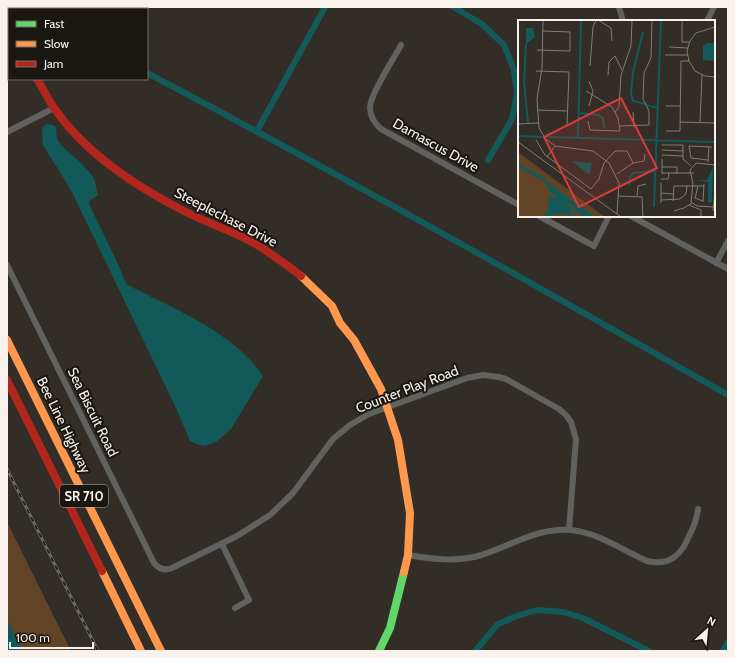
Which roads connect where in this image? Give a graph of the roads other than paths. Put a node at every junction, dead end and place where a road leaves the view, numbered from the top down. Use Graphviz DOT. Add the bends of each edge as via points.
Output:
graph roads {
  1 [pos="619,7"];
  2 [pos="714,7"];
  3 [pos="623,20"];
  4 [pos="707,20"];
  5 [pos="401,45"];
  6 [pos="38,80"];
  7 [pos="54,108"];
  8 [pos="7,132"];
  9 [pos="518,204"];
  10 [pos="542,217"];
  11 [pos="608,217"];
  12 [pos="633,217"];
  13 [pos="728,241"];
  14 [pos="716,263"];
  15 [pos="7,265"];
  16 [pos="728,270"];
  17 [pos="7,340"];
  18 [pos="7,380"];
  19 [pos="387,407"];
  20 [pos="698,509"];
  21 [pos="569,530"];
  22 [pos="222,544"];
  23 [pos="408,555"];
  24 [pos="160,568"];
  25 [pos="235,608"];
  26 [pos="141,651"];
  27 [pos="161,651"];
  28 [pos="379,651"];
  1 -- 3 [label="street"];
  2 -- 4 [label="street"];
  5 -- 9 [label="street, Damascus Drive" via="372,99 370,112 375,123 381,129"];
  6 -- 7 [label="main road, Steeplechase Drive"];
  7 -- 8 [label="street"];
  7 -- 19 [label="main road, Steeplechase Drive" via="85,144 139,186 184,211 253,243 303,278 332,306 340,324 354,340 381,389"];
  10 -- 11 [label="street" via="594,246"];
  12 -- 14 [label="street"];
  13 -- 14 [label="street"];
  14 -- 16 [label="street"];
  15 -- 24 [label="street, Sea Biscuit Road" via="150,556"];
  17 -- 27 [label="main road, Bee Line Highway / SR 710"];
  18 -- 26 [label="main road, SR 710"];
  19 -- 21 [label="street, Counter Play Road" via="467,378 483,375 506,379 559,409 571,422 576,440"];
  19 -- 22 [label="street, Counter Play Road" via="357,420 342,430 327,445 282,504 261,522"];
  19 -- 23 [label="main road, Steeplechase Drive" via="398,440 410,513"];
  20 -- 21 [label="street" via="697,520 683,549 675,557 664,562 647,561 602,538"];
  21 -- 23 [label="street" via="536,533 490,552 464,559"];
  22 -- 24 [label="street, Counter Play Road" via="168,570"];
  22 -- 25 [label="street" via="249,600"];
  23 -- 28 [label="main road, Steeplechase Drive" via="390,628"];
}
